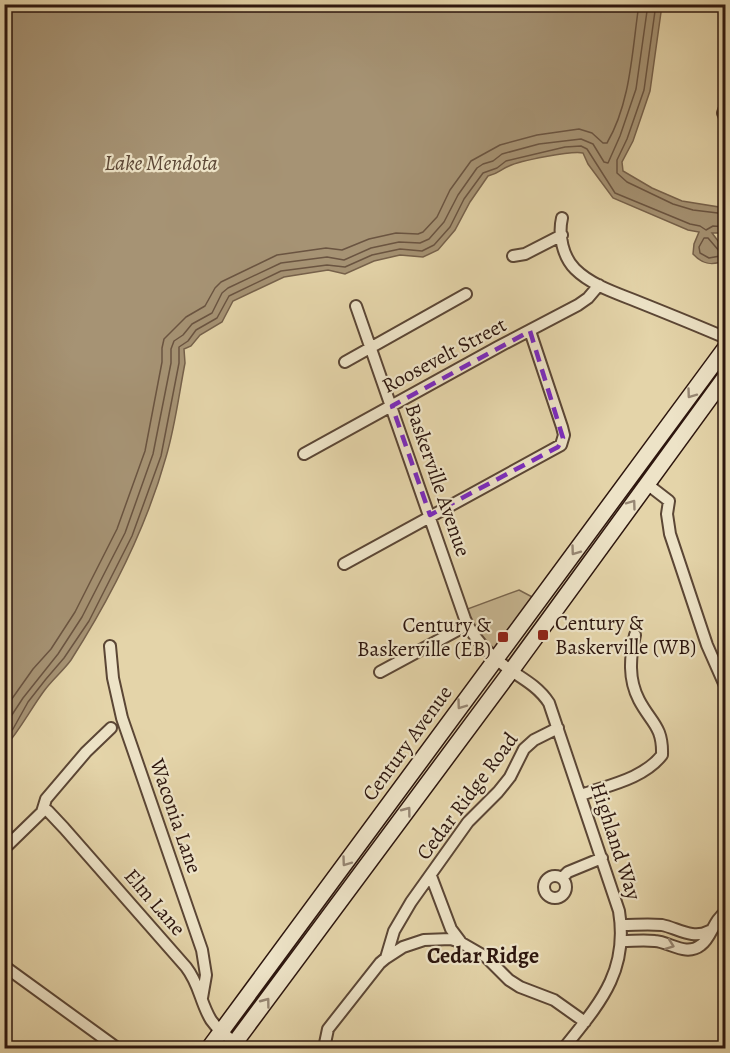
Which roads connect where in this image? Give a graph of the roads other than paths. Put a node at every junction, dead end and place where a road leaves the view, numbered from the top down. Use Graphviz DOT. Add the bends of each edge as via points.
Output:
graph roads {
  1 [pos="726,105"];
  2 [pos="726,120"];
  3 [pos="562,218"];
  4 [pos="561,235"];
  5 [pos="513,256"];
  6 [pos="599,285"];
  7 [pos="466,294"];
  8 [pos="356,306"];
  9 [pos="530,332"];
  10 [pos="726,338"];
  11 [pos="371,347"];
  12 [pos="726,347"];
  13 [pos="345,362"];
  14 [pos="726,376"];
  15 [pos="392,405"];
  16 [pos="304,454"];
  17 [pos="646,484"];
  18 [pos="430,515"];
  19 [pos="344,564"];
  20 [pos="467,625"];
  21 [pos="635,635"];
  22 [pos="110,646"];
  23 [pos="496,658"];
  24 [pos="512,671"];
  25 [pos="380,672"];
  26 [pos="726,688"];
  27 [pos="111,728"];
  28 [pos="558,728"];
  29 [pos="581,795"];
  30 [pos="44,808"];
  31 [pos="4,849"];
  32 [pos="602,858"];
  33 [pos="431,876"];
  34 [pos="562,878"];
  35 [pos="726,912"];
  36 [pos="622,925"];
  37 [pos="709,931"];
  38 [pos="622,941"];
  39 [pos="460,942"];
  40 [pos="386,958"];
  41 [pos="4,966"];
  42 [pos="202,998"];
  43 [pos="585,1022"];
  44 [pos="222,1032"];
  45 [pos="237,1047"];
  46 [pos="117,1048"];
  47 [pos="209,1048"];
  48 [pos="324,1048"];
  49 [pos="564,1048"];
  1 -- 2 [label="street"];
  3 -- 4 [label="street"];
  4 -- 5 [label="street"];
  4 -- 6 [label="street" via="574,269"];
  6 -- 9 [label="street, Roosevelt Street" via="582,303"];
  6 -- 10 [label="street"];
  7 -- 11 [label="street"];
  8 -- 11 [label="street, Baskerville Avenue"];
  9 -- 15 [label="street, Roosevelt Street"];
  9 -- 18 [label="street" via="563,441"];
  11 -- 13 [label="street"];
  11 -- 15 [label="street, Baskerville Avenue"];
  12 -- 23 [label="main road, Century Avenue, one-way"];
  14 -- 17 [label="main road, Century Avenue"];
  15 -- 16 [label="street, Roosevelt Street"];
  15 -- 18 [label="street, Baskerville Avenue"];
  24 -- 17 [label="main road, Century Avenue, one-way"];
  17 -- 26 [label="street" via="669,501 670,534 707,645"];
  18 -- 19 [label="street"];
  18 -- 20 [label="street, Baskerville Avenue"];
  20 -- 23 [label="street, Baskerville Avenue"];
  20 -- 25 [label="street"];
  21 -- 29 [label="street" via="632,680 640,702 660,734 662,755 640,775"];
  22 -- 42 [label="street, Waconia Lane" via="122,718 202,950 206,975"];
  23 -- 24 [label="street, Highland Way"];
  23 -- 44 [label="main road, Century Avenue, one-way"];
  24 -- 28 [label="street, Highland Way" via="546,697"];
  45 -- 24 [label="main road, Century Avenue, one-way"];
  27 -- 30 [label="street" via="95,741 46,799"];
  28 -- 29 [label="street, Highland Way"];
  28 -- 33 [label="street, Cedar Ridge Road" via="524,749 510,777 468,822"];
  29 -- 32 [label="street, Highland Way"];
  30 -- 31 [label="street"];
  30 -- 42 [label="street, Elm Lane" via="186,968"];
  32 -- 34 [label="street"];
  32 -- 36 [label="street, Highland Way"];
  33 -- 39 [label="street" via="451,929"];
  33 -- 40 [label="street, Cedar Ridge Road" via="394,931"];
  35 -- 37 [label="street"];
  36 -- 37 [label="street" via="664,926 701,935"];
  36 -- 38 [label="street, Highland Way"];
  38 -- 37 [label="street, one-way" via="655,941 695,948"];
  38 -- 43 [label="street, Highland Way" via="614,977"];
  39 -- 40 [label="street" via="424,940"];
  39 -- 43 [label="street" via="486,957 514,984 554,1000"];
  40 -- 48 [label="street, Cedar Ridge Road" via="331,1025"];
  41 -- 46 [label="street"];
  42 -- 44 [label="street, Elm Lane" via="212,1021"];
  43 -- 49 [label="street, Highland Way"];
  44 -- 45 [label="street"];
  44 -- 47 [label="main road, Century Avenue"];
}
